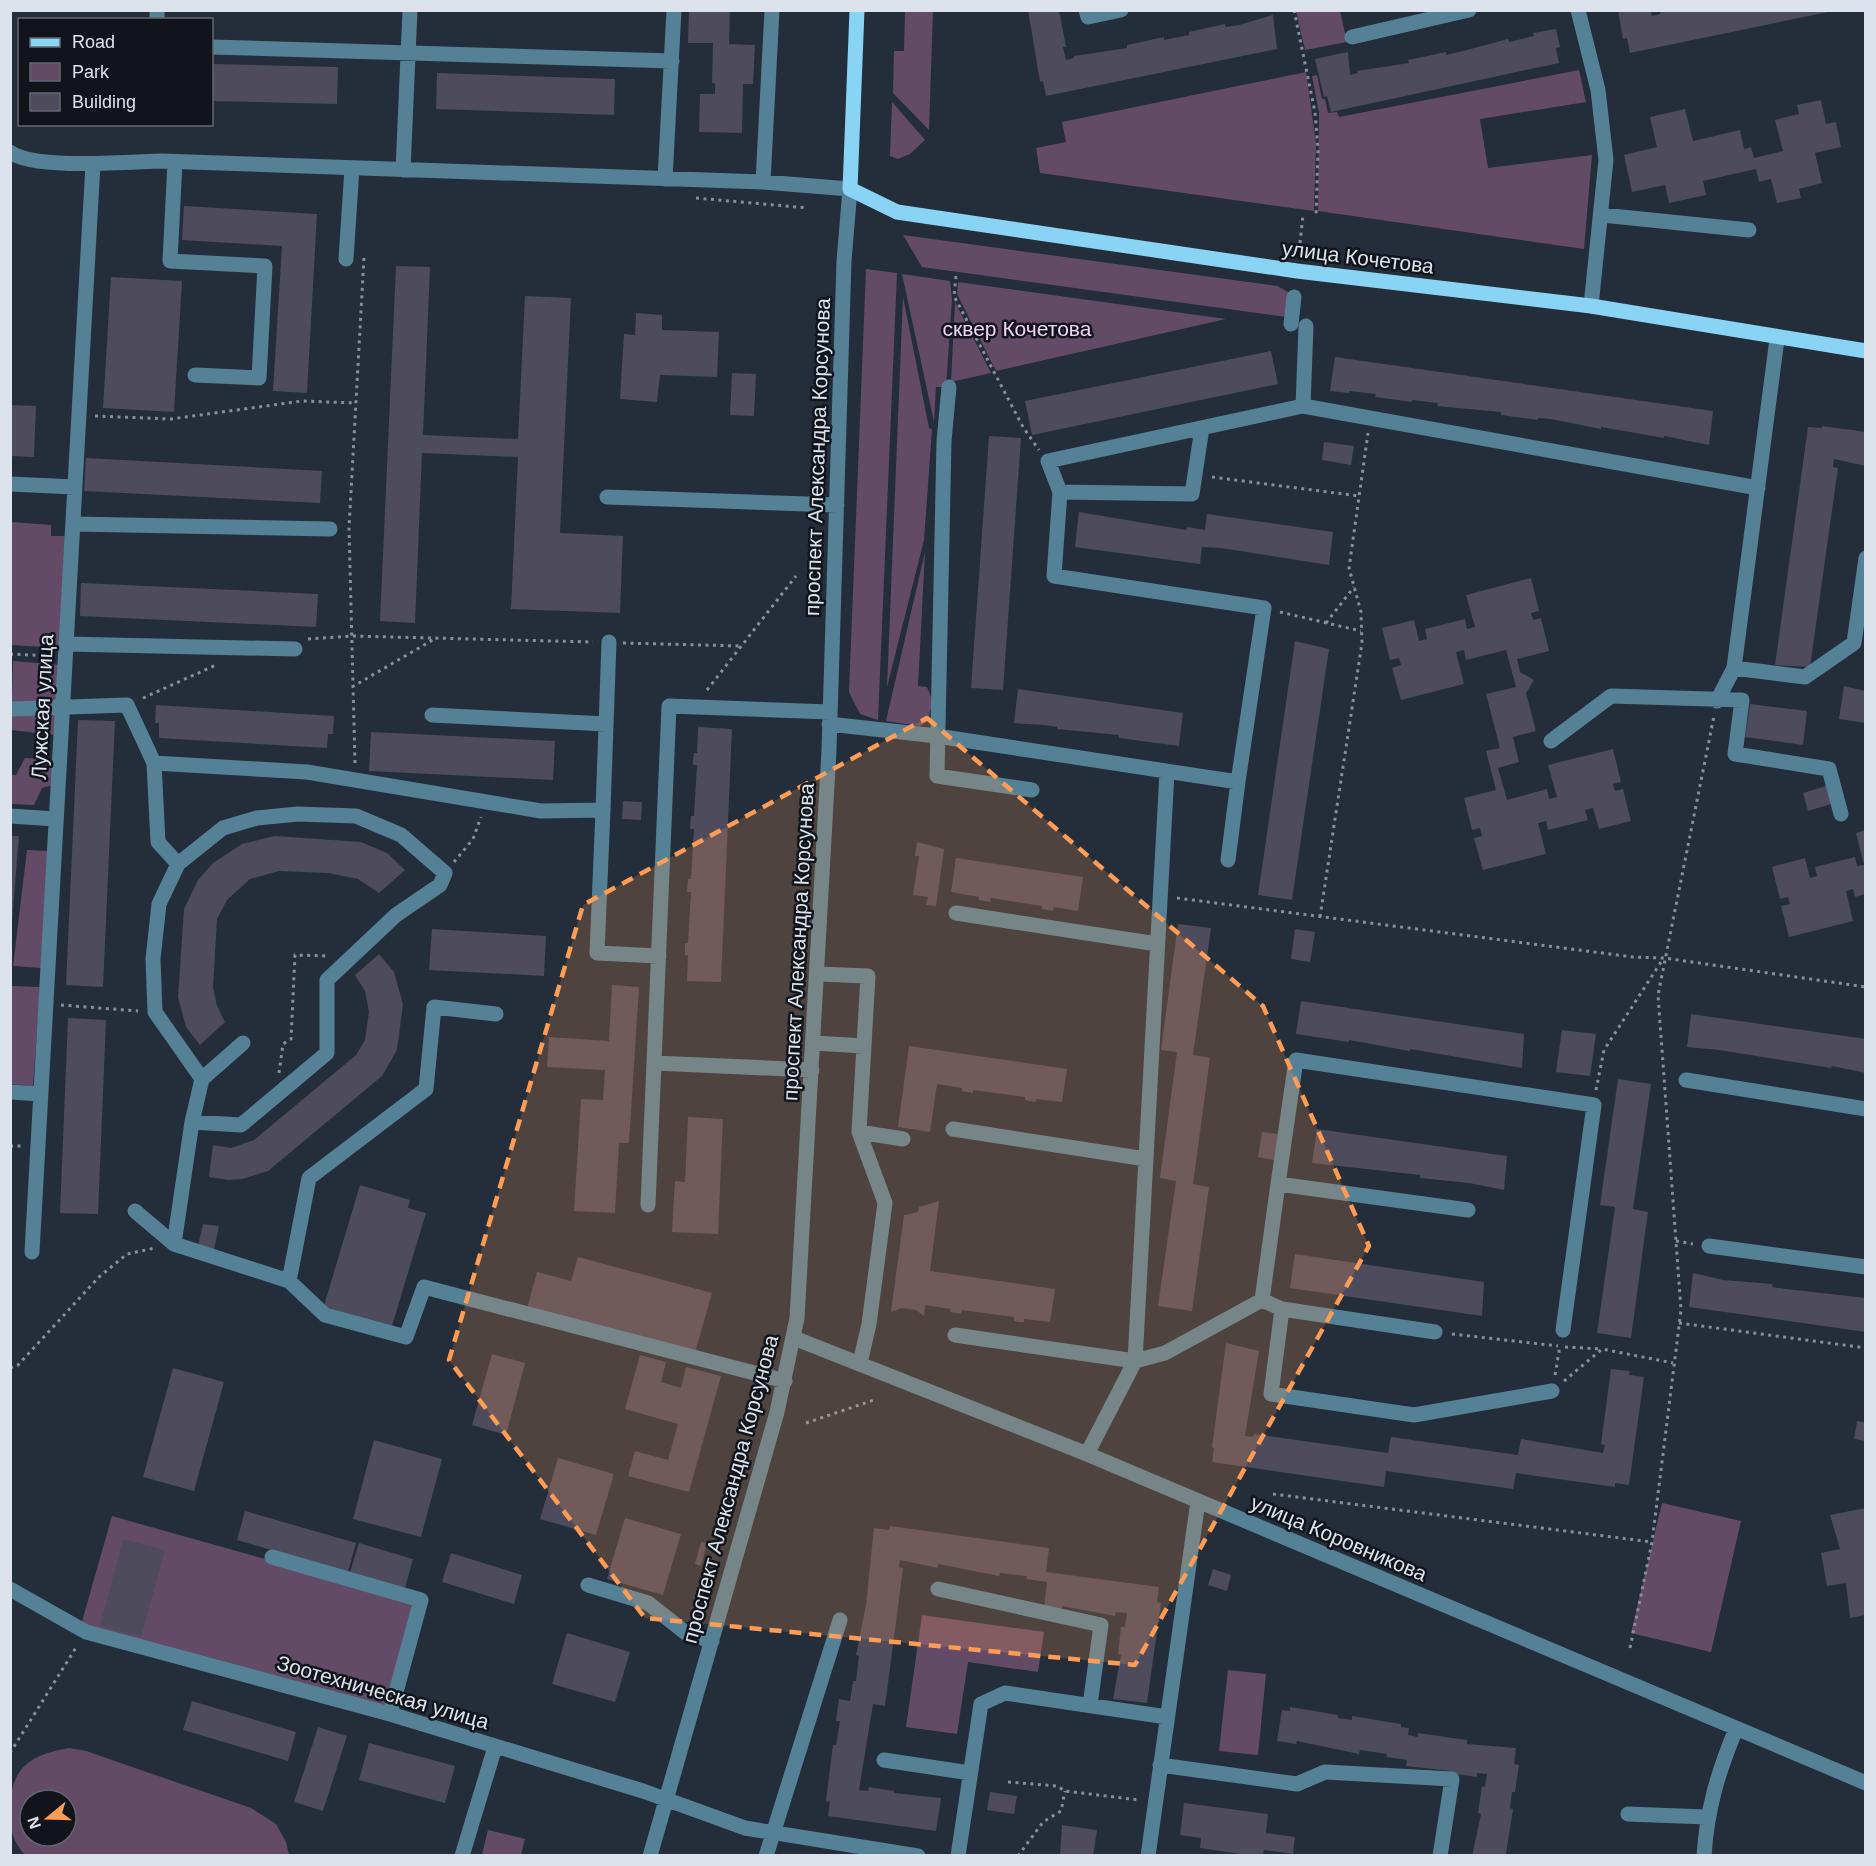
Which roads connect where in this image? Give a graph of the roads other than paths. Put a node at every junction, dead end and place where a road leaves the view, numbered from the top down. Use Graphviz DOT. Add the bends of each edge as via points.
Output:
graph roads {
  1 [pos="410,10"];
  2 [pos="674,10"];
  3 [pos="772,10"];
  4 [pos="857,10"];
  5 [pos="1086,10"];
  6 [pos="1121,10"];
  7 [pos="1469,10"];
  8 [pos="1578,10"];
  9 [pos="1352,37"];
  10 [pos="213,46"];
  11 [pos="408,52"];
  12 [pos="672,61"];
  13 [pos="15,156"];
  14 [pos="175,162"];
  15 [pos="93,164"];
  16 [pos="352,168"];
  17 [pos="403,170"];
  18 [pos="10,172"];
  19 [pos="665,178"];
  20 [pos="763,182"];
  21 [pos="850,189"];
  22 [pos="1602,215"];
  23 [pos="1749,230"];
  24 [pos="346,259"];
  25 [pos="1294,297"];
  26 [pos="1592,306"];
  27 [pos="1777,339"];
  28 [pos="1866,351"];
  29 [pos="195,375"];
  30 [pos="949,387"];
  31 [pos="1303,406"];
  32 [pos="1202,428"];
  33 [pos="10,484"];
  34 [pos="75,487"];
  35 [pos="1758,488"];
  36 [pos="1060,492"];
  37 [pos="607,497"];
  38 [pos="837,505"];
  39 [pos="73,524"];
  40 [pos="330,529"];
  41 [pos="1866,558"];
  42 [pos="609,642"];
  43 [pos="1860,644"];
  44 [pos="295,649"];
  45 [pos="66,650"];
  46 [pos="1734,668"];
  47 [pos="1717,701"];
  48 [pos="64,707"];
  49 [pos="10,709"];
  50 [pos="432,715"];
  51 [pos="829,718"];
  52 [pos="606,724"];
  53 [pos="937,736"];
  54 [pos="1551,741"];
  55 [pos="154,763"];
  56 [pos="1167,772"];
  57 [pos="1238,783"];
  58 [pos="1032,790"];
  59 [pos="603,810"];
  60 [pos="1841,814"];
  61 [pos="10,816"];
  62 [pos="56,819"];
  63 [pos="1228,860"];
  64 [pos="178,864"];
  65 [pos="956,913"];
  66 [pos="1158,944"];
  67 [pos="659,956"];
  68 [pos="818,974"];
  69 [pos="496,1014"];
  70 [pos="243,1043"];
  71 [pos="814,1043"];
  72 [pos="864,1046"];
  73 [pos="654,1063"];
  74 [pos="813,1070"];
  75 [pos="202,1079"];
  76 [pos="1686,1080"];
  77 [pos="10,1092"];
  78 [pos="41,1094"];
  79 [pos="1866,1109"];
  80 [pos="192,1122"];
  81 [pos="953,1129"];
  82 [pos="859,1132"];
  83 [pos="903,1139"];
  84 [pos="1146,1159"];
  85 [pos="1278,1184"];
  86 [pos="648,1205"];
  87 [pos="1468,1210"];
  88 [pos="135,1211"];
  89 [pos="174,1244"];
  90 [pos="1709,1246"];
  91 [pos="32,1252"];
  92 [pos="1866,1267"];
  93 [pos="289,1281"];
  94 [pos="1262,1300"];
  95 [pos="1282,1309"];
  96 [pos="1563,1330"];
  97 [pos="1435,1332"];
  98 [pos="955,1335"];
  99 [pos="794,1338"];
  100 [pos="1135,1361"];
  101 [pos="860,1363"];
  102 [pos="785,1381"];
  103 [pos="1552,1391"];
  104 [pos="1087,1454"];
  105 [pos="1198,1501"];
  106 [pos="272,1557"];
  107 [pos="588,1585"];
  108 [pos="10,1589"];
  109 [pos="938,1589"];
  110 [pos="840,1620"];
  111 [pos="712,1641"];
  112 [pos="1090,1705"];
  113 [pos="390,1714"];
  114 [pos="1167,1717"];
  115 [pos="1736,1729"];
  116 [pos="495,1747"];
  117 [pos="884,1760"];
  118 [pos="1160,1765"];
  119 [pos="970,1773"];
  120 [pos="1866,1783"];
  121 [pos="667,1799"];
  122 [pos="1628,1814"];
  123 [pos="1707,1817"];
  124 [pos="771,1833"];
  125 [pos="847,1850"];
  126 [pos="462,1856"];
  127 [pos="650,1856"];
  128 [pos="766,1856"];
  129 [pos="918,1856"];
  130 [pos="958,1856"];
  131 [pos="1148,1856"];
  132 [pos="1440,1856"];
  133 [pos="1704,1856"];
  1 -- 11 [label="street"];
  2 -- 12 [label="street"];
  3 -- 20 [label="street"];
  4 -- 21 [label="main road, проспект Александра Корсунова"];
  5 -- 6 [label="street" via="1088,17"];
  7 -- 9 [label="street"];
  8 -- 22 [label="street" via="1598,90 1606,160"];
  10 -- 11 [label="street"];
  11 -- 12 [label="street"];
  11 -- 17 [label="street"];
  12 -- 19 [label="street"];
  13 -- 15 [label="street"];
  13 -- 18 [label="street"];
  14 -- 15 [label="street"];
  14 -- 16 [label="street"];
  14 -- 29 [label="street" via="170,261 265,266 259,378"];
  15 -- 34 [label="street, Лужская улица"];
  16 -- 17 [label="street"];
  16 -- 24 [label="street"];
  17 -- 19 [label="street"];
  19 -- 20 [label="street"];
  20 -- 21 [label="street"];
  21 -- 26 [label="main road, улица Кочетова" via="897,212 1297,271"];
  21 -- 38 [label="street, проспект Александра Корсунова" via="844,261"];
  22 -- 23 [label="street"];
  22 -- 26 [label="street"];
  25 -- 31 [label="street"];
  26 -- 27 [label="main road, улица Кочетова"];
  27 -- 28 [label="main road, улица Кочетова"];
  27 -- 35 [label="street"];
  30 -- 53 [label="street" via="944,441"];
  31 -- 32 [label="street"];
  31 -- 35 [label="street"];
  32 -- 36 [label="street" via="1048,461"];
  32 -- 36 [label="street" via="1192,494"];
  33 -- 34 [label="street"];
  34 -- 39 [label="street, Лужская улица"];
  35 -- 46 [label="street"];
  36 -- 57 [label="street" via="1054,576 1263,608"];
  37 -- 38 [label="street"];
  38 -- 51 [label="street, проспект Александра Корсунова"];
  39 -- 40 [label="street"];
  39 -- 45 [label="street, Лужская улица"];
  41 -- 43 [label="street"];
  42 -- 52 [label="street"];
  43 -- 46 [label="street" via="1805,677"];
  44 -- 45 [label="street"];
  45 -- 48 [label="street, Лужская улица"];
  46 -- 47 [label="street"];
  47 -- 54 [label="street" via="1611,696"];
  47 -- 60 [label="street" via="1742,700 1735,754 1829,769"];
  48 -- 49 [label="street"];
  48 -- 55 [label="street" via="127,705"];
  48 -- 62 [label="street, Лужская улица"];
  50 -- 52 [label="street"];
  51 -- 53 [label="street"];
  51 -- 67 [label="street" via="669,706"];
  51 -- 68 [label="street, проспект Александра Корсунова"];
  52 -- 59 [label="street"];
  53 -- 56 [label="street"];
  53 -- 58 [label="street" via="937,776"];
  55 -- 59 [label="street" via="306,772 541,811"];
  55 -- 64 [label="street" via="158,842"];
  56 -- 57 [label="street"];
  56 -- 66 [label="street"];
  57 -- 63 [label="street"];
  59 -- 67 [label="street" via="597,953"];
  61 -- 62 [label="street"];
  62 -- 78 [label="street, Лужская улица"];
  64 -- 75 [label="street" via="159,904 153,959 155,1012"];
  64 -- 80 [label="street" via="223,828 249,820 298,814 344,815 356,816 400,835 445,873 440,885 396,915 327,980 327,1053 241,1125"];
  65 -- 66 [label="street"];
  66 -- 84 [label="street"];
  67 -- 73 [label="street"];
  68 -- 71 [label="street, проспект Александра Корсунова"];
  68 -- 72 [label="street" via="868,976"];
  69 -- 93 [label="street" via="434,1007 426,1089 309,1178"];
  70 -- 75 [label="street"];
  71 -- 72 [label="street"];
  71 -- 74 [label="street, проспект Александра Корсунова"];
  72 -- 82 [label="street"];
  73 -- 74 [label="street"];
  73 -- 86 [label="street"];
  74 -- 99 [label="street, проспект Александра Корсунова"];
  75 -- 80 [label="street"];
  76 -- 79 [label="street"];
  77 -- 78 [label="street"];
  78 -- 91 [label="street, Лужская улица"];
  80 -- 89 [label="street"];
  81 -- 84 [label="street"];
  82 -- 83 [label="street"];
  82 -- 101 [label="street" via="885,1203"];
  84 -- 100 [label="street"];
  85 -- 87 [label="street"];
  85 -- 94 [label="street"];
  85 -- 96 [label="street" via="1296,1060 1594,1105"];
  88 -- 89 [label="street"];
  89 -- 93 [label="street"];
  90 -- 92 [label="street"];
  93 -- 102 [label="street" via="326,1315 406,1337 424,1287"];
  94 -- 95 [label="street"];
  94 -- 100 [label="street" via="1165,1353"];
  95 -- 97 [label="street"];
  95 -- 103 [label="street" via="1271,1394 1414,1415"];
  98 -- 100 [label="street"];
  99 -- 101 [label="street, улица Коровникова"];
  99 -- 102 [label="street, проспект Александра Корсунова"];
  100 -- 104 [label="street"];
  101 -- 104 [label="street, улица Коровникова"];
  102 -- 111 [label="street, проспект Александра Корсунова"];
  104 -- 105 [label="street, улица Коровникова"];
  105 -- 114 [label="street"];
  105 -- 115 [label="street, улица Коровникова"];
  106 -- 113 [label="street" via="421,1600"];
  107 -- 111 [label="street" via="648,1603 686,1634"];
  108 -- 113 [label="street, Зоотехническая улица" via="86,1632"];
  109 -- 112 [label="street" via="1101,1625"];
  110 -- 124 [label="street"];
  111 -- 121 [label="street, проспект Александра Корсунова"];
  112 -- 114 [label="street"];
  112 -- 119 [label="street" via="1005,1693 981,1704"];
  113 -- 116 [label="street, Зоотехническая улица"];
  114 -- 118 [label="street"];
  115 -- 120 [label="street, улица Коровникова"];
  115 -- 123 [label="street" via="1720,1767"];
  116 -- 121 [label="street, Зоотехническая улица"];
  116 -- 126 [label="street"];
  117 -- 119 [label="street"];
  118 -- 131 [label="street"];
  118 -- 132 [label="street" via="1297,1784 1325,1772 1452,1779"];
  119 -- 130 [label="street"];
  121 -- 124 [label="street, Зоотехническая улица" via="745,1828"];
  121 -- 127 [label="street, проспект Александра Корсунова"];
  122 -- 123 [label="street"];
  123 -- 133 [label="street"];
  124 -- 125 [label="street, Зоотехническая улица"];
  124 -- 128 [label="street"];
  125 -- 129 [label="street, Зоотехническая улица"];
}
